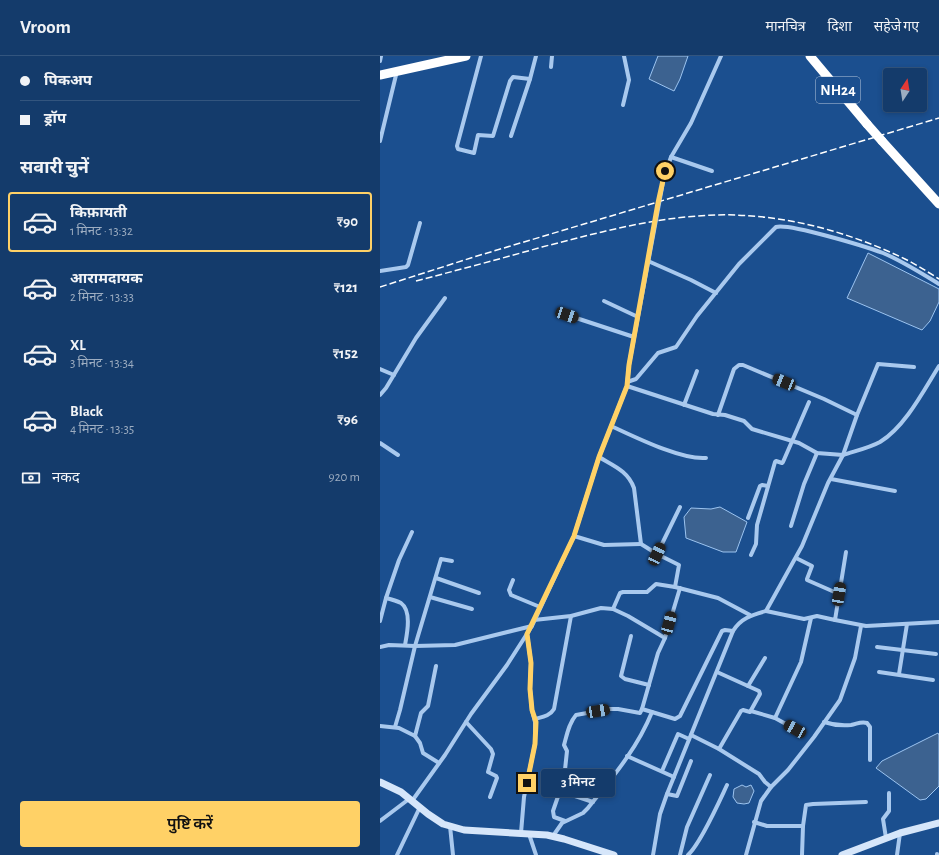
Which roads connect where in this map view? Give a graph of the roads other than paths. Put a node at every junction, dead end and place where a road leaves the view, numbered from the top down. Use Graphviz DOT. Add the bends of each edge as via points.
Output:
graph roads {
  1 [pos="381,56"];
  2 [pos="466,56"];
  3 [pos="481,56"];
  4 [pos="536,56"];
  5 [pos="552,56"];
  6 [pos="624,56"];
  7 [pos="721,56"];
  8 [pos="810,56"];
  9 [pos="450,58"];
  10 [pos="380,61"];
  11 [pos="551,67"];
  12 [pos="397,71"];
  13 [pos="380,75"];
  14 [pos="530,79"];
  15 [pos="623,105"];
  16 [pos="511,136"];
  17 [pos="380,141"];
  18 [pos="671,157"];
  19 [pos="712,171"];
  20 [pos="939,204"];
  21 [pos="420,222"];
  22 [pos="648,261"];
  23 [pos="380,271"];
  24 [pos="939,284"];
  25 [pos="716,292"];
  26 [pos="445,298"];
  27 [pos="604,301"];
  28 [pos="567,315"];
  29 [pos="638,317"];
  30 [pos="634,337"];
  31 [pos="939,366"];
  32 [pos="914,367"];
  33 [pos="380,369"];
  34 [pos="697,372"];
  35 [pos="394,375"];
  36 [pos="627,384"];
  37 [pos="380,396"];
  38 [pos="809,402"];
  39 [pos="684,405"];
  40 [pos="718,415"];
  41 [pos="857,415"];
  42 [pos="611,426"];
  43 [pos="792,441"];
  44 [pos="380,443"];
  45 [pos="817,453"];
  46 [pos="398,455"];
  47 [pos="843,456"];
  48 [pos="599,457"];
  49 [pos="706,458"];
  50 [pos="830,479"];
  51 [pos="768,486"];
  52 [pos="895,491"];
  53 [pos="680,507"];
  54 [pos="748,518"];
  55 [pos="791,526"];
  56 [pos="412,532"];
  57 [pos="574,536"];
  58 [pos="641,544"];
  59 [pos="846,552"];
  60 [pos="657,554"];
  61 [pos="751,555"];
  62 [pos="796,558"];
  63 [pos="452,561"];
  64 [pos="436,578"];
  65 [pos="513,580"];
  66 [pos="675,587"];
  67 [pos="680,588"];
  68 [pos="479,592"];
  69 [pos="839,594"];
  70 [pos="430,597"];
  71 [pos="386,598"];
  72 [pos="540,607"];
  73 [pos="613,608"];
  74 [pos="472,609"];
  75 [pos="766,612"];
  76 [pos="750,615"];
  77 [pos="570,616"];
  78 [pos="811,618"];
  79 [pos="534,620"];
  80 [pos="835,620"];
  81 [pos="380,621"];
  82 [pos="939,622"];
  83 [pos="906,624"];
  84 [pos="532,626"];
  85 [pos="861,626"];
  86 [pos="733,631"];
  87 [pos="527,634"];
  88 [pos="631,636"];
  89 [pos="665,638"];
  90 [pos="406,645"];
  91 [pos="415,646"];
  92 [pos="380,647"];
  93 [pos="877,647"];
  94 [pos="903,650"];
  95 [pos="936,654"];
  96 [pos="765,658"];
  97 [pos="436,666"];
  98 [pos="717,672"];
  99 [pos="879,672"];
  100 [pos="899,674"];
  101 [pos="933,680"];
  102 [pos="649,685"];
  103 [pos="748,686"];
  104 [pos="642,709"];
  105 [pos="751,710"];
  106 [pos="652,712"];
  107 [pos="775,718"];
  108 [pos="534,719"];
  109 [pos="466,722"];
  110 [pos="824,722"];
  111 [pos="380,726"];
  112 [pos="395,727"];
  113 [pos="795,729"];
  114 [pos="415,736"];
  115 [pos="690,737"];
  116 [pos="719,749"];
  117 [pos="628,756"];
  118 [pos="870,760"];
  119 [pos="691,761"];
  120 [pos="439,764"];
  121 [pos="662,771"];
  122 [pos="710,775"];
  123 [pos="674,777"];
  124 [pos="380,782"];
  125 [pos="727,785"];
  126 [pos="771,787"];
  127 [pos="560,791"];
  128 [pos="889,793"];
  129 [pos="667,794"];
  130 [pos="490,797"];
  131 [pos="410,800"];
  132 [pos="593,802"];
  133 [pos="866,802"];
  134 [pos="420,807"];
  135 [pos="380,820"];
  136 [pos="565,821"];
  137 [pos="754,822"];
  138 [pos="939,823"];
  139 [pos="450,826"];
  140 [pos="803,826"];
  141 [pos="900,833"];
  142 [pos="521,834"];
  143 [pos="529,834"];
  144 [pos="553,836"];
  145 [pos="886,838"];
  146 [pos="397,855"];
  147 [pos="454,855"];
  148 [pos="536,855"];
  149 [pos="614,855"];
  150 [pos="653,855"];
  151 [pos="680,855"];
  152 [pos="688,855"];
  153 [pos="746,855"];
  154 [pos="802,855"];
  155 [pos="842,855"];
  156 [pos="897,855"];
  1 -- 10 [label="street"];
  2 -- 9 [label="highway"];
  3 -- 14 [label="street" via="458,149 474,153 478,135 493,136 510,81 516,76"];
  4 -- 14 [label="street"];
  5 -- 11 [label="street"];
  6 -- 15 [label="street" via="629,80"];
  7 -- 18 [label="street" via="691,123"];
  8 -- 20 [label="highway, NH24, bridge"];
  9 -- 12 [label="highway"];
  12 -- 13 [label="highway"];
  12 -- 17 [label="street"];
  14 -- 16 [label="street"];
  18 -- 19 [label="street"];
  18 -- 22 [label="street" via="664,177"];
  21 -- 23 [label="street" via="408,265"];
  22 -- 25 [label="street"];
  22 -- 29 [label="street"];
  24 -- 25 [label="street" via="882,253 780,226 739,264"];
  25 -- 36 [label="street" via="676,347 658,353 636,379"];
  26 -- 35 [label="street" via="416,338"];
  27 -- 29 [label="street"];
  28 -- 30 [label="street"];
  29 -- 30 [label="street"];
  30 -- 36 [label="street"];
  31 -- 47 [label="street" via="896,428 875,445"];
  32 -- 41 [label="street" via="878,364"];
  33 -- 35 [label="street"];
  34 -- 39 [label="street"];
  35 -- 37 [label="street"];
  36 -- 39 [label="street"];
  36 -- 42 [label="street"];
  38 -- 43 [label="street"];
  39 -- 40 [label="street"];
  40 -- 41 [label="street" via="738,365 824,398"];
  40 -- 43 [label="street" via="744,421 752,429"];
  41 -- 47 [label="street"];
  42 -- 48 [label="street"];
  42 -- 49 [label="street" via="677,453 700,459"];
  43 -- 45 [label="street"];
  43 -- 51 [label="street" via="783,462 775,462"];
  44 -- 46 [label="street"];
  45 -- 47 [label="street"];
  45 -- 55 [label="street"];
  47 -- 50 [label="street"];
  48 -- 57 [label="street"];
  48 -- 58 [label="street" via="624,472 631,480"];
  50 -- 52 [label="street"];
  50 -- 62 [label="street"];
  51 -- 54 [label="street" via="760,486"];
  51 -- 61 [label="street" via="757,525 756,544"];
  53 -- 60 [label="street"];
  56 -- 71 [label="street"];
  57 -- 58 [label="street" via="604,545"];
  57 -- 72 [label="street"];
  58 -- 60 [label="street"];
  59 -- 69 [label="street"];
  60 -- 66 [label="street" via="679,565"];
  62 -- 69 [label="street" via="812,566 807,580"];
  62 -- 75 [label="street"];
  63 -- 64 [label="street" via="441,559"];
  64 -- 68 [label="street"];
  64 -- 70 [label="street"];
  65 -- 72 [label="street" via="509,590 511,595"];
  66 -- 67 [label="street"];
  66 -- 73 [label="street" via="656,584 646,592 620,593"];
  67 -- 76 [label="street" via="718,598"];
  67 -- 89 [label="street"];
  69 -- 80 [label="street"];
  70 -- 74 [label="street"];
  70 -- 91 [label="street"];
  71 -- 81 [label="street"];
  71 -- 90 [label="street" via="401,603 405,608 409,621"];
  72 -- 79 [label="street"];
  73 -- 77 [label="street" via="601,608"];
  73 -- 89 [label="street"];
  75 -- 76 [label="street"];
  75 -- 78 [label="street"];
  76 -- 86 [label="street"];
  77 -- 79 [label="street"];
  77 -- 108 [label="street" via="554,709 548,716"];
  78 -- 80 [label="street" via="817,616"];
  78 -- 107 [label="street" via="801,662"];
  79 -- 84 [label="street"];
  80 -- 85 [label="street"];
  82 -- 83 [label="street"];
  83 -- 85 [label="street"];
  83 -- 94 [label="street"];
  84 -- 87 [label="street"];
  84 -- 91 [label="street" via="456,645"];
  85 -- 110 [label="street" via="855,658 840,700"];
  86 -- 98 [label="street"];
  86 -- 106 [label="street" via="722,631 680,716 675,719"];
  87 -- 108 [label="street"];
  87 -- 109 [label="street"];
  88 -- 102 [label="street" via="621,676"];
  89 -- 102 [label="street"];
  90 -- 91 [label="street"];
  90 -- 92 [label="street"];
  91 -- 112 [label="street"];
  93 -- 94 [label="street"];
  94 -- 95 [label="street"];
  94 -- 100 [label="street"];
  96 -- 103 [label="street"];
  97 -- 114 [label="street" via="428,706 421,713"];
  98 -- 103 [label="street"];
  98 -- 115 [label="street"];
  99 -- 100 [label="street"];
  100 -- 101 [label="street"];
  102 -- 104 [label="street"];
  103 -- 105 [label="street" via="760,694"];
  104 -- 106 [label="street"];
  104 -- 127 [label="street" via="640,713 609,709 576,715 570,723 564,745 567,751"];
  105 -- 107 [label="street"];
  105 -- 116 [label="street" via="741,711"];
  106 -- 117 [label="street"];
  107 -- 113 [label="street"];
  108 -- 142 [label="street" via="535,744 524,797"];
  109 -- 120 [label="street"];
  109 -- 130 [label="street" via="491,748 493,754 488,772 497,778"];
  110 -- 118 [label="street" via="843,726 867,722 870,728"];
  110 -- 126 [label="street" via="788,770"];
  111 -- 112 [label="street"];
  112 -- 114 [label="street"];
  114 -- 120 [label="street" via="423,753"];
  115 -- 116 [label="street"];
  115 -- 121 [label="street" via="678,734"];
  115 -- 123 [label="street"];
  116 -- 126 [label="street" via="758,774"];
  117 -- 121 [label="street"];
  117 -- 132 [label="street"];
  119 -- 129 [label="street" via="677,796"];
  120 -- 131 [label="street"];
  121 -- 123 [label="street"];
  122 -- 151 [label="street" via="687,827"];
  123 -- 129 [label="street"];
  124 -- 131 [label="street" via="402,792"];
  125 -- 152 [label="street" via="692,852"];
  126 -- 137 [label="street" via="761,801"];
  127 -- 132 [label="street"];
  127 -- 136 [label="street" via="553,815"];
  128 -- 145 [label="street" via="889,811 883,819"];
  129 -- 150 [label="street" via="660,814"];
  131 -- 134 [label="street"];
  131 -- 135 [label="street"];
  132 -- 136 [label="street" via="583,814"];
  133 -- 140 [label="street" via="808,804 805,808"];
  134 -- 139 [label="street" via="435,819"];
  134 -- 146 [label="street"];
  136 -- 144 [label="street"];
  137 -- 140 [label="street" via="767,826"];
  137 -- 153 [label="street"];
  138 -- 141 [label="street"];
  139 -- 142 [label="street" via="464,830"];
  139 -- 147 [label="street"];
  140 -- 154 [label="street"];
  141 -- 145 [label="street"];
  141 -- 156 [label="street"];
  142 -- 143 [label="street"];
  143 -- 144 [label="street"];
  143 -- 148 [label="street"];
  144 -- 149 [label="street"];
  145 -- 155 [label="street"];
}
